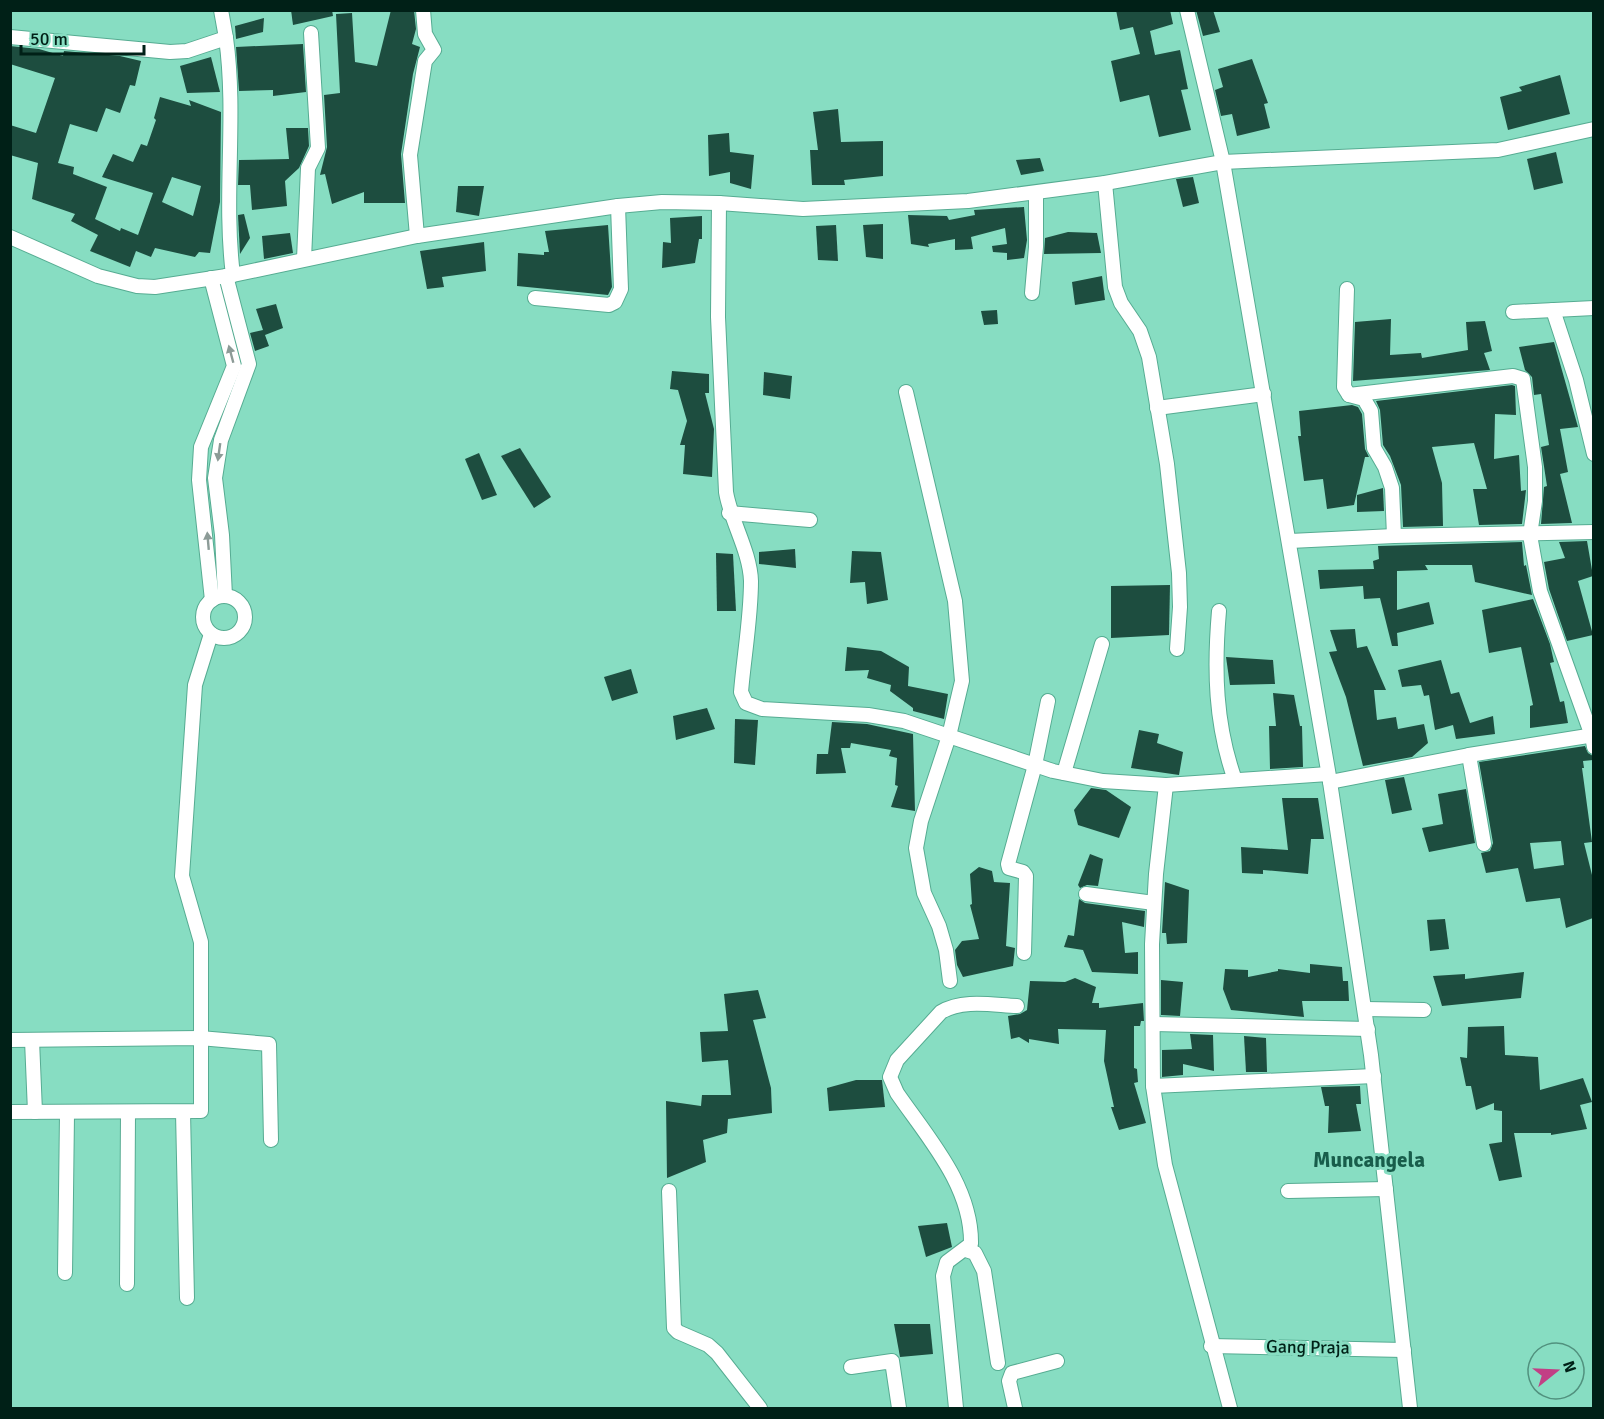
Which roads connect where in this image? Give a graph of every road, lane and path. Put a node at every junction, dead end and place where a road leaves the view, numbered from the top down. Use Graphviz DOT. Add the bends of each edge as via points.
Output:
graph roads {
  1 [pos="220,10"];
  2 [pos="423,10"];
  3 [pos="1187,10"];
  4 [pos="311,33"];
  5 [pos="10,37"];
  6 [pos="226,38"];
  7 [pos="1593,129"];
  8 [pos="1223,162"];
  9 [pos="1105,183"];
  10 [pos="1035,193"];
  11 [pos="719,203"];
  12 [pos="618,206"];
  13 [pos="417,236"];
  14 [pos="10,237"];
  15 [pos="304,259"];
  16 [pos="229,275"];
  17 [pos="211,278"];
  18 [pos="1347,289"];
  19 [pos="1032,293"];
  20 [pos="535,298"];
  21 [pos="1593,308"];
  22 [pos="1553,310"];
  23 [pos="1513,312"];
  24 [pos="906,392"];
  25 [pos="1264,394"];
  26 [pos="1349,395"];
  27 [pos="219,406"];
  28 [pos="1157,408"];
  29 [pos="231,414"];
  30 [pos="1593,454"];
  31 [pos="729,513"];
  32 [pos="810,520"];
  33 [pos="1593,532"];
  34 [pos="1530,535"];
  35 [pos="1394,536"];
  36 [pos="1290,542"];
  37 [pos="218,598"];
  38 [pos="1219,611"];
  39 [pos="211,634"];
  40 [pos="1102,644"];
  41 [pos="1177,650"];
  42 [pos="1048,701"];
  43 [pos="950,736"];
  44 [pos="1593,739"];
  45 [pos="1469,755"];
  46 [pos="1035,765"];
  47 [pos="1064,773"];
  48 [pos="1329,778"];
  49 [pos="1235,780"];
  50 [pos="1166,785"];
  51 [pos="1484,844"];
  52 [pos="1086,894"];
  53 [pos="1154,903"];
  54 [pos="1024,953"];
  55 [pos="950,981"];
  56 [pos="1017,1006"];
  57 [pos="1365,1010"];
  58 [pos="1424,1010"];
  59 [pos="1154,1024"];
  60 [pos="1368,1029"];
  61 [pos="200,1038"];
  62 [pos="10,1040"];
  63 [pos="32,1040"];
  64 [pos="1374,1076"];
  65 [pos="1153,1086"];
  66 [pos="10,1112"];
  67 [pos="35,1112"];
  68 [pos="183,1112"];
  69 [pos="128,1113"];
  70 [pos="67,1114"];
  71 [pos="271,1140"];
  72 [pos="1386,1189"];
  73 [pos="669,1191"];
  74 [pos="1288,1191"];
  75 [pos="966,1250"];
  76 [pos="65,1273"];
  77 [pos="128,1284"];
  78 [pos="187,1298"];
  79 [pos="1211,1346"];
  80 [pos="1404,1350"];
  81 [pos="1057,1361"];
  82 [pos="998,1364"];
  83 [pos="851,1367"];
  84 [pos="760,1408"];
  85 [pos="899,1408"];
  86 [pos="956,1408"];
  87 [pos="1015,1408"];
  88 [pos="1230,1408"];
  89 [pos="1410,1408"];
  1 -- 6 [label="street"];
  2 -- 13 [label="street" via="425,34 434,50 425,61 410,155"];
  3 -- 8 [label="street"];
  4 -- 15 [label="street" via="318,148 308,168"];
  5 -- 6 [label="street" via="170,52 187,51"];
  6 -- 16 [label="street" via="232,93"];
  7 -- 8 [label="street" via="1498,150"];
  8 -- 9 [label="street"];
  8 -- 25 [label="street"];
  9 -- 10 [label="street"];
  9 -- 28 [label="street" via="1114,287 1140,331 1149,357"];
  10 -- 11 [label="street" via="968,201 803,209"];
  10 -- 19 [label="street"];
  11 -- 12 [label="street"];
  11 -- 31 [label="street" via="718,317"];
  12 -- 13 [label="street"];
  12 -- 20 [label="street" via="621,289 615,302 609,305"];
  13 -- 15 [label="street"];
  14 -- 17 [label="street" via="116,282 155,286"];
  15 -- 16 [label="street"];
  16 -- 17 [label="street"];
  16 -- 29 [label="street" via="249,364"];
  27 -- 17 [label="street, one-way" via="234,366"];
  18 -- 26 [label="street" via="1343,376"];
  21 -- 22 [label="street"];
  22 -- 23 [label="street"];
  22 -- 30 [label="street" via="1576,380"];
  24 -- 43 [label="street" via="956,613 962,681"];
  25 -- 28 [label="street"];
  25 -- 36 [label="street"];
  26 -- 34 [label="street" via="1519,375 1535,467"];
  26 -- 35 [label="street" via="1364,399 1371,411 1374,448 1392,488"];
  27 -- 29 [label="street"];
  37 -- 27 [label="street, one-way" via="200,480 201,447"];
  28 -- 41 [label="street" via="1179,573"];
  29 -- 37 [label="street, one-way" via="221,440 215,478 222,535"];
  31 -- 32 [label="street"];
  31 -- 43 [label="street" via="751,581 741,692 746,703 762,709 868,715 904,721"];
  33 -- 34 [label="street"];
  34 -- 35 [label="street"];
  34 -- 44 [label="street" via="1540,591"];
  35 -- 36 [label="street"];
  36 -- 48 [label="street"];
  37 -- 39 [label="street" via="204,610 204,623"];
  37 -- 39 [label="street" via="237,601 245,612 244,625 236,635 224,639"];
  38 -- 49 [label="street" via="1216,698 1222,738"];
  39 -- 61 [label="street" via="195,685 182,876 201,942"];
  40 -- 47 [label="street"];
  42 -- 46 [label="street"];
  43 -- 46 [label="street"];
  43 -- 55 [label="street" via="921,821 916,848 924,892 946,950"];
  44 -- 45 [label="street"];
  45 -- 48 [label="street"];
  45 -- 51 [label="street"];
  46 -- 47 [label="street"];
  46 -- 54 [label="street" via="1008,864 1026,876"];
  47 -- 50 [label="street" via="1103,781"];
  48 -- 49 [label="street"];
  48 -- 57 [label="street"];
  49 -- 50 [label="street"];
  50 -- 53 [label="street"];
  52 -- 53 [label="street"];
  53 -- 59 [label="street"];
  56 -- 75 [label="street" via="962,1004 941,1012 897,1060 891,1077 897,1093 956,1180 971,1238"];
  57 -- 58 [label="street"];
  57 -- 60 [label="street"];
  59 -- 60 [label="street"];
  59 -- 65 [label="street"];
  60 -- 64 [label="street"];
  61 -- 63 [label="street"];
  61 -- 68 [label="street" via="201,1111"];
  61 -- 71 [label="street" via="269,1044"];
  62 -- 63 [label="street"];
  63 -- 67 [label="street"];
  64 -- 65 [label="street"];
  64 -- 72 [label="street"];
  65 -- 79 [label="street" via="1165,1166"];
  66 -- 67 [label="street"];
  67 -- 70 [label="street"];
  68 -- 69 [label="street"];
  68 -- 78 [label="street"];
  69 -- 70 [label="street"];
  69 -- 77 [label="street"];
  70 -- 76 [label="street"];
  72 -- 74 [label="street"];
  72 -- 80 [label="street"];
  73 -- 84 [label="street" via="674,1328 717,1353"];
  75 -- 82 [label="street" via="975,1253 984,1271"];
  75 -- 86 [label="street" via="947,1262 942,1276"];
  79 -- 80 [label="street, Gang Praja"];
  79 -- 88 [label="street"];
  80 -- 89 [label="street"];
  81 -- 87 [label="street" via="1012,1373 1009,1381"];
  83 -- 85 [label="street" via="892,1361"];
}
